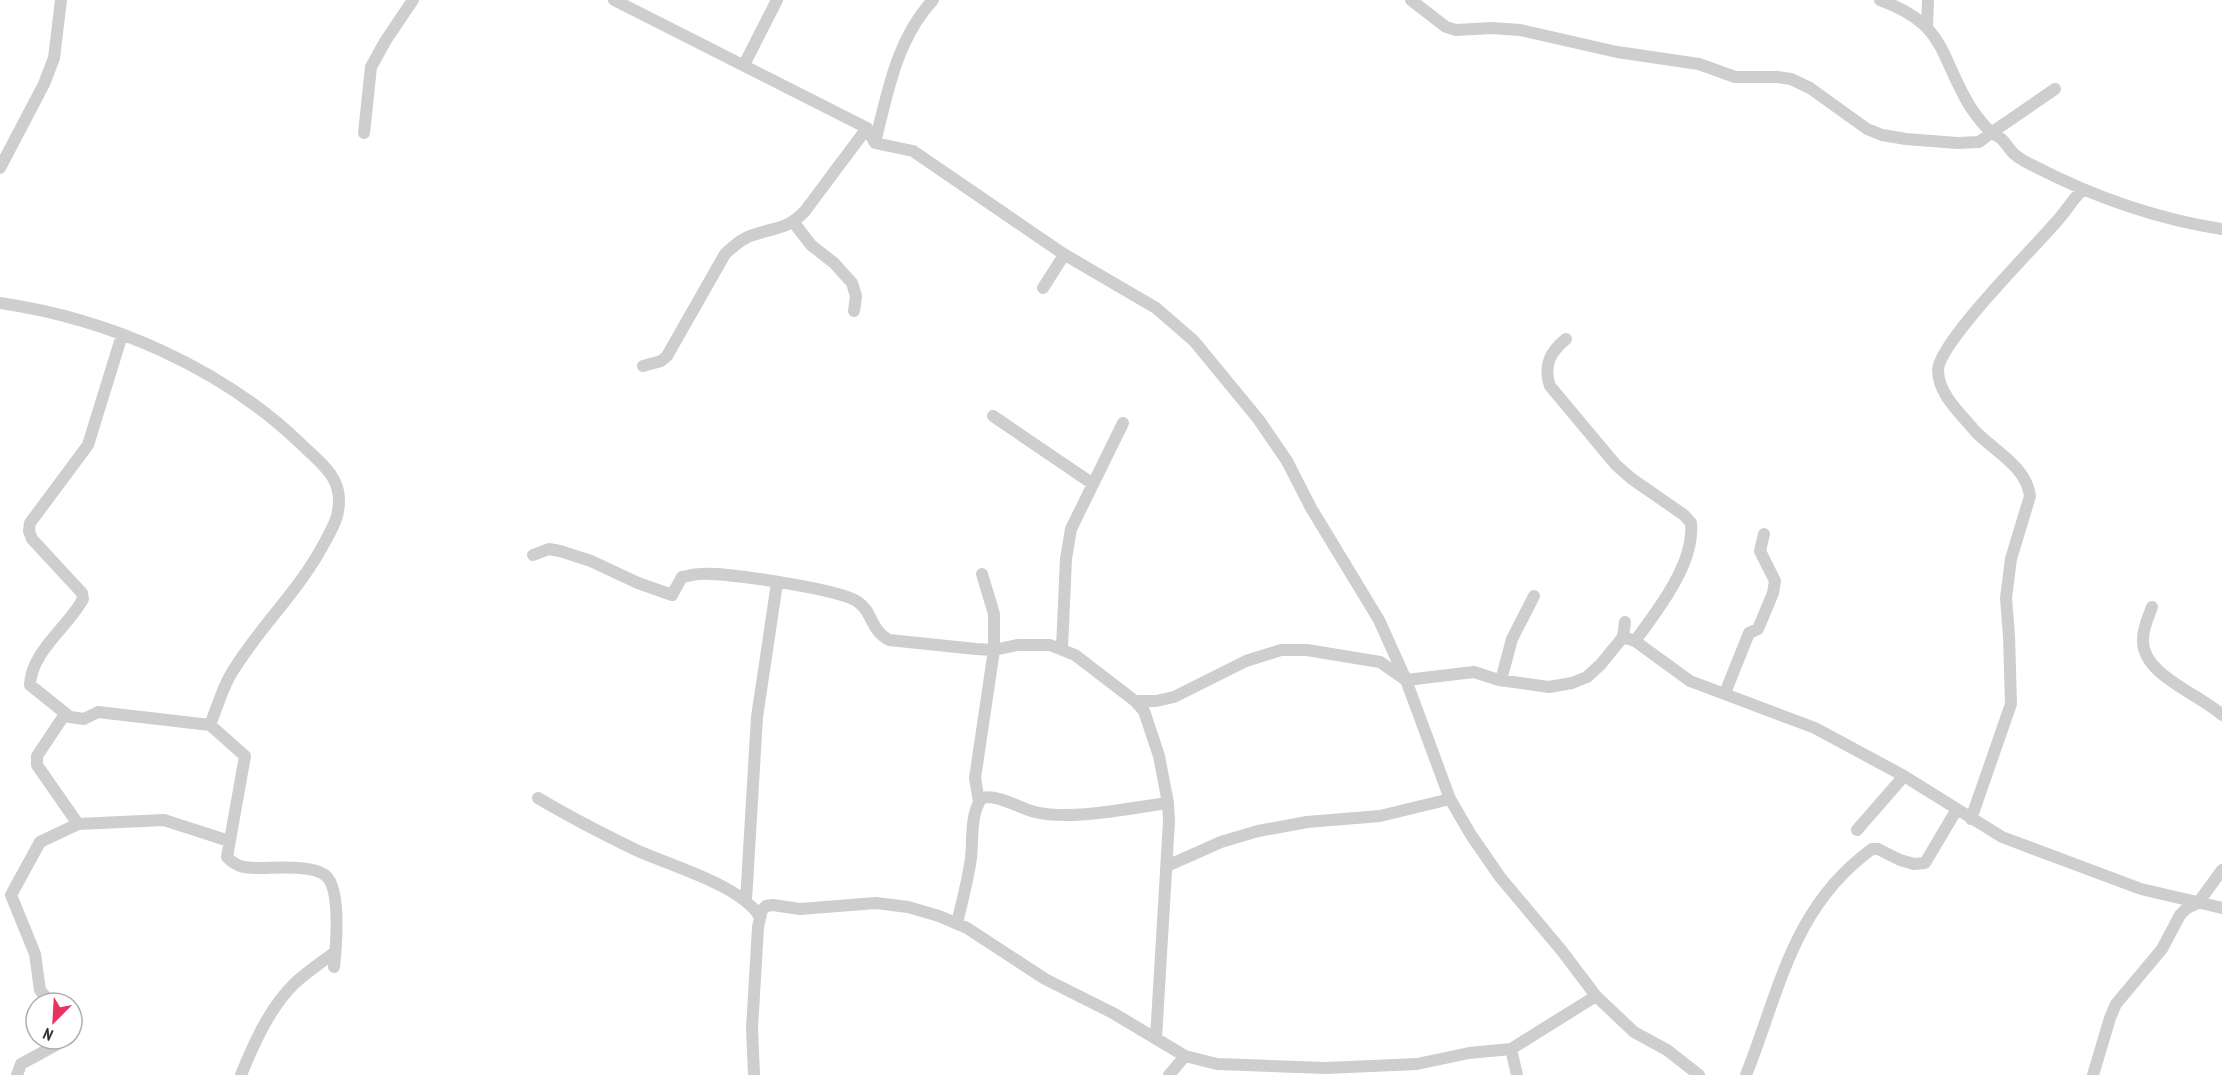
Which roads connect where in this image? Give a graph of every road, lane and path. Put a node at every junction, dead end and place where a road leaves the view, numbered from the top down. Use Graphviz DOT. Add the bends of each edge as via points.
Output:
graph roads {
  1 [pos="61,0"];
  2 [pos="413,0"];
  3 [pos="614,0"];
  4 [pos="777,0"];
  5 [pos="933,0"];
  6 [pos="1411,0"];
  7 [pos="1880,0"];
  8 [pos="1928,0"];
  9 [pos="1927,25"];
  10 [pos="744,65"];
  11 [pos="2055,89"];
  12 [pos="867,128"];
  13 [pos="364,133"];
  14 [pos="1991,134"];
  15 [pos="875,143"];
  16 [pos="0,168"];
  17 [pos="2082,189"];
  18 [pos="794,223"];
  19 [pos="2222,229"];
  20 [pos="1064,255"];
  21 [pos="1043,288"];
  22 [pos="0,303"];
  23 [pos="854,311"];
  24 [pos="122,335"];
  25 [pos="1566,339"];
  26 [pos="643,366"];
  27 [pos="993,416"];
  28 [pos="1123,423"];
  29 [pos="1094,484"];
  30 [pos="1764,534"];
  31 [pos="533,555"];
  32 [pos="982,574"];
  33 [pos="777,583"];
  34 [pos="1534,596"];
  35 [pos="2152,607"];
  36 [pos="1625,622"];
  37 [pos="1629,639"];
  38 [pos="1062,648"];
  39 [pos="994,650"];
  40 [pos="1406,680"];
  41 [pos="1502,680"];
  42 [pos="1725,693"];
  43 [pos="1136,701"];
  44 [pos="65,714"];
  45 [pos="2222,715"];
  46 [pos="210,725"];
  47 [pos="1904,776"];
  48 [pos="538,798"];
  49 [pos="1450,799"];
  50 [pos="979,802"];
  51 [pos="1168,803"];
  52 [pos="1957,809"];
  53 [pos="1971,819"];
  54 [pos="78,824"];
  55 [pos="1857,830"];
  56 [pos="229,841"];
  57 [pos="1167,866"];
  58 [pos="2222,870"];
  59 [pos="746,901"];
  60 [pos="2198,903"];
  61 [pos="2222,908"];
  62 [pos="760,917"];
  63 [pos="957,923"];
  64 [pos="335,952"];
  65 [pos="334,967"];
  66 [pos="41,991"];
  67 [pos="1596,996"];
  68 [pos="1156,1038"];
  69 [pos="1511,1049"];
  70 [pos="45,1051"];
  71 [pos="1185,1056"];
  72 [pos="17,1075"];
  73 [pos="242,1075"];
  74 [pos="754,1075"];
  75 [pos="1169,1075"];
  76 [pos="1517,1075"];
  77 [pos="1700,1075"];
  78 [pos="1746,1075"];
  79 [pos="2093,1075"];
  1 -- 16 [label="street" via="54,58"];
  2 -- 13 [label="street" via="371,67"];
  3 -- 10 [label="street"];
  4 -- 10 [label="street"];
  5 -- 15 [label="street" via="909,31"];
  6 -- 14 [label="street" via="1446,27 1456,30 1520,30 1617,52 1699,64 1735,78 1791,79 1882,135 1958,143 1979,142"];
  7 -- 9 [label="street"];
  8 -- 9 [label="street"];
  9 -- 14 [label="street" via="1968,104"];
  10 -- 12 [label="street"];
  11 -- 14 [label="street"];
  12 -- 15 [label="street"];
  12 -- 18 [label="street"];
  14 -- 17 [label="street" via="2000,136 2026,162"];
  15 -- 20 [label="street" via="913,151"];
  17 -- 19 [label="street" via="2175,220"];
  17 -- 53 [label="street" via="1968,321 1938,367 1939,381 1952,404 1985,442 2022,475 2030,495 2011,559 2006,598 2011,704"];
  18 -- 23 [label="street" via="852,284 856,296"];
  18 -- 26 [label="street" via="752,235 725,254 667,356"];
  20 -- 21 [label="street"];
  20 -- 40 [label="street" via="1156,308 1194,341 1259,420 1287,461 1378,620"];
  22 -- 24 [label="street" via="78,320"];
  24 -- 44 [label="street" via="88,445 30,523 32,539 83,599 31,673 30,685"];
  24 -- 46 [label="street" via="224,383 289,432 330,471 339,488 337,516 329,535 309,570 230,676"];
  25 -- 37 [label="street" via="1554,348 1549,362 1546,375 1550,386 1616,465 1691,523 1690,544 1667,596"];
  27 -- 29 [label="street"];
  28 -- 29 [label="street"];
  29 -- 38 [label="street" via="1071,529"];
  30 -- 42 [label="street" via="1760,551 1775,581 1773,593 1758,629 1749,633"];
  31 -- 33 [label="street" via="549,549 560,551 672,595 682,577 700,574"];
  32 -- 39 [label="street" via="994,614"];
  33 -- 39 [label="street" via="849,597 860,603 879,635 889,640"];
  33 -- 59 [label="street" via="757,717"];
  34 -- 41 [label="street" via="1512,639"];
  35 -- 45 [label="street" via="2142,641 2152,664"];
  36 -- 37 [label="street"];
  37 -- 41 [label="street" via="1587,677 1572,683 1549,687"];
  37 -- 42 [label="street" via="1690,681"];
  38 -- 39 [label="street" via="1017,645"];
  38 -- 43 [label="street"];
  39 -- 50 [label="street" via="975,778"];
  40 -- 41 [label="street" via="1474,672"];
  40 -- 43 [label="street" via="1380,662 1307,650 1281,650 1246,661 1174,697 1156,702"];
  40 -- 49 [label="street"];
  42 -- 47 [label="street" via="1815,728"];
  43 -- 51 [label="street" via="1151,727"];
  44 -- 46 [label="street" via="84,718 98,712"];
  44 -- 54 [label="street" via="37,756 37,765"];
  46 -- 56 [label="street" via="245,756"];
  47 -- 52 [label="street"];
  47 -- 55 [label="street"];
  48 -- 59 [label="street" via="632,848 705,878"];
  49 -- 57 [label="street" via="1380,816 1258,831 1221,842"];
  49 -- 67 [label="street" via="1500,877"];
  50 -- 51 [label="street" via="987,797 1036,812 1060,814"];
  50 -- 63 [label="street"];
  51 -- 57 [label="street"];
  52 -- 53 [label="street"];
  52 -- 78 [label="street" via="1925,863 1914,864 1872,849 1817,903 1789,957"];
  53 -- 60 [label="street" via="2002,837 2088,870"];
  54 -- 56 [label="street" via="164,819"];
  54 -- 66 [label="street" via="40,842 11,895 35,954"];
  56 -- 64 [label="street" via="227,857 244,868 303,868 325,875 336,905"];
  57 -- 68 [label="street"];
  58 -- 60 [label="street"];
  59 -- 62 [label="street"];
  60 -- 61 [label="street"];
  60 -- 79 [label="street" via="2180,915 2162,949 2116,1004"];
  62 -- 63 [label="street" via="766,906 772,905 800,909 876,903 908,907"];
  62 -- 74 [label="street" via="754,973"];
  63 -- 68 [label="street" via="1045,979"];
  64 -- 65 [label="street"];
  64 -- 73 [label="street" via="296,982 280,1000"];
  67 -- 69 [label="street"];
  67 -- 77 [label="street" via="1635,1032"];
  68 -- 71 [label="street"];
  69 -- 71 [label="street" via="1417,1064 1325,1068 1235,1066"];
  69 -- 76 [label="street"];
  70 -- 72 [label="street" via="21,1064"];
  71 -- 75 [label="street"];
}
